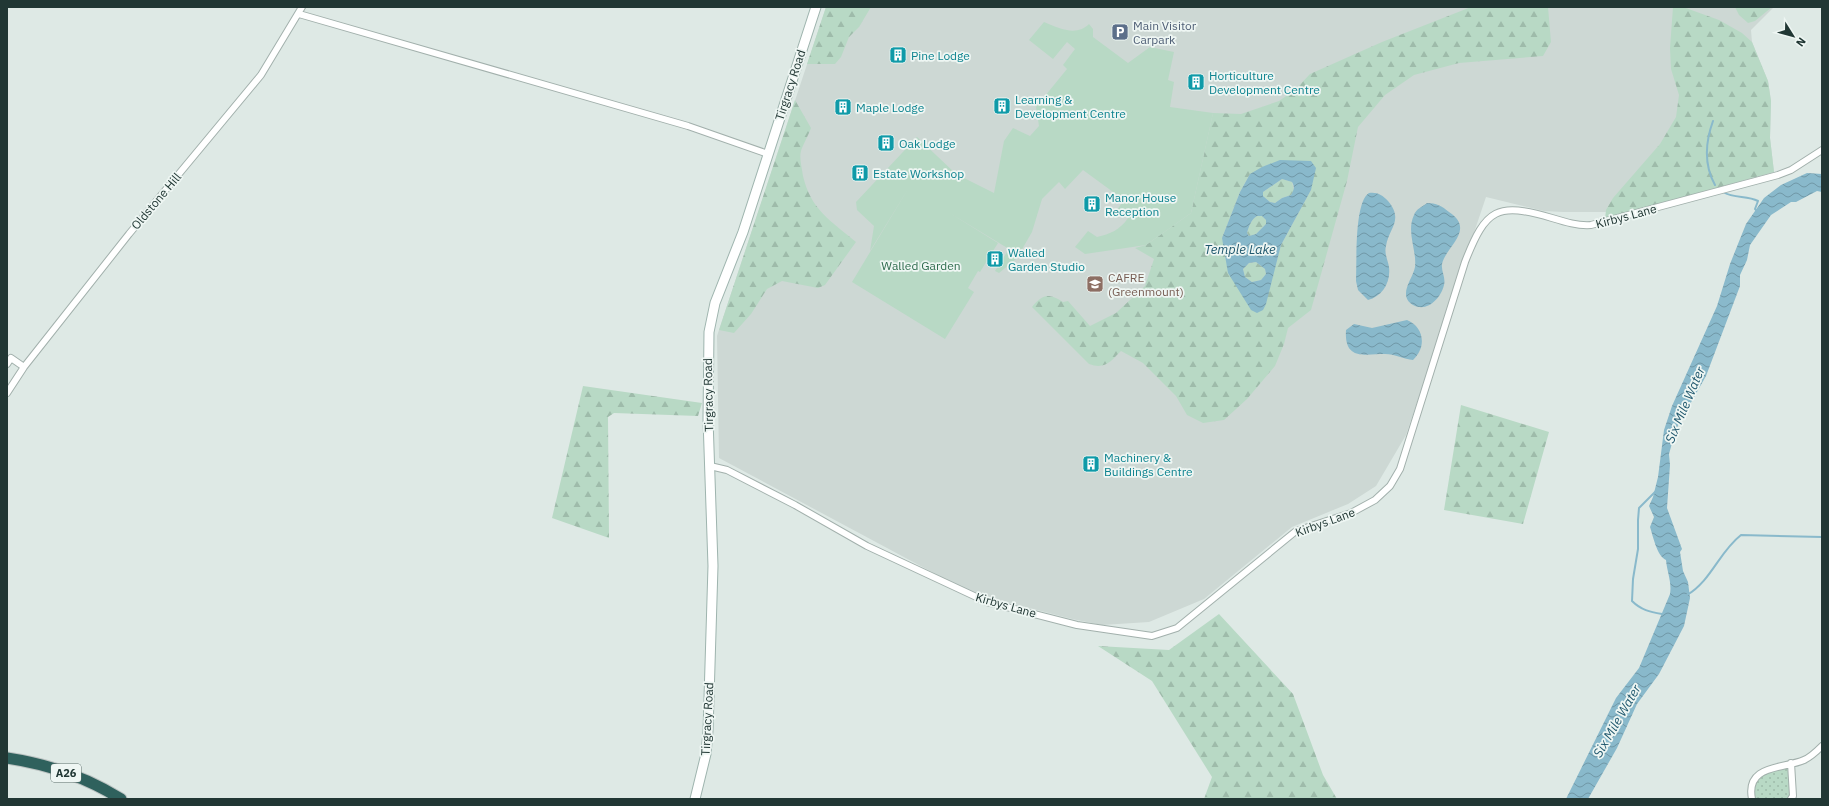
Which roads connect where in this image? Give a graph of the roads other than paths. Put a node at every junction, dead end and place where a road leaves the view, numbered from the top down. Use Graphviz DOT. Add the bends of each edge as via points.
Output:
graph roads {
  1 [pos="302,7"];
  2 [pos="816,7"];
  3 [pos="299,14"];
  4 [pos="1822,150"];
  5 [pos="768,154"];
  6 [pos="7,364"];
  7 [pos="24,367"];
  8 [pos="7,393"];
  9 [pos="710,466"];
  10 [pos="1822,746"];
  11 [pos="7,758"];
  12 [pos="1791,763"];
  13 [pos="120,799"];
  14 [pos="695,799"];
  15 [pos="1752,799"];
  16 [pos="1791,799"];
  1 -- 3 [label="street, Oldstone Hill"];
  2 -- 5 [label="street, Tirgracy Road"];
  3 -- 5 [label="street" via="688,126"];
  3 -- 7 [label="street, Oldstone Hill" via="261,75 129,234"];
  4 -- 9 [label="street, Kirbys Lane" via="1778,176 1591,225 1570,224 1513,209 1499,212 1490,218 1475,238 1465,262 1400,469 1390,486 1364,508 1296,531 1177,628 1164,633 1152,636 1077,625 987,602 854,539 727,470"];
  5 -- 9 [label="street, Tirgracy Road" via="736,252 715,303 709,332"];
  6 -- 7 [label="street" via="11,358"];
  7 -- 8 [label="street, Oldstone Hill"];
  9 -- 14 [label="street, Tirgracy Road" via="713,566 708,731 705,760"];
  10 -- 12 [label="street" via="1804,760"];
  11 -- 13 [label="highway, A26" via="36,763 78,777"];
  12 -- 15 [label="street" via="1761,772 1752,782"];
  12 -- 16 [label="street"];
}
